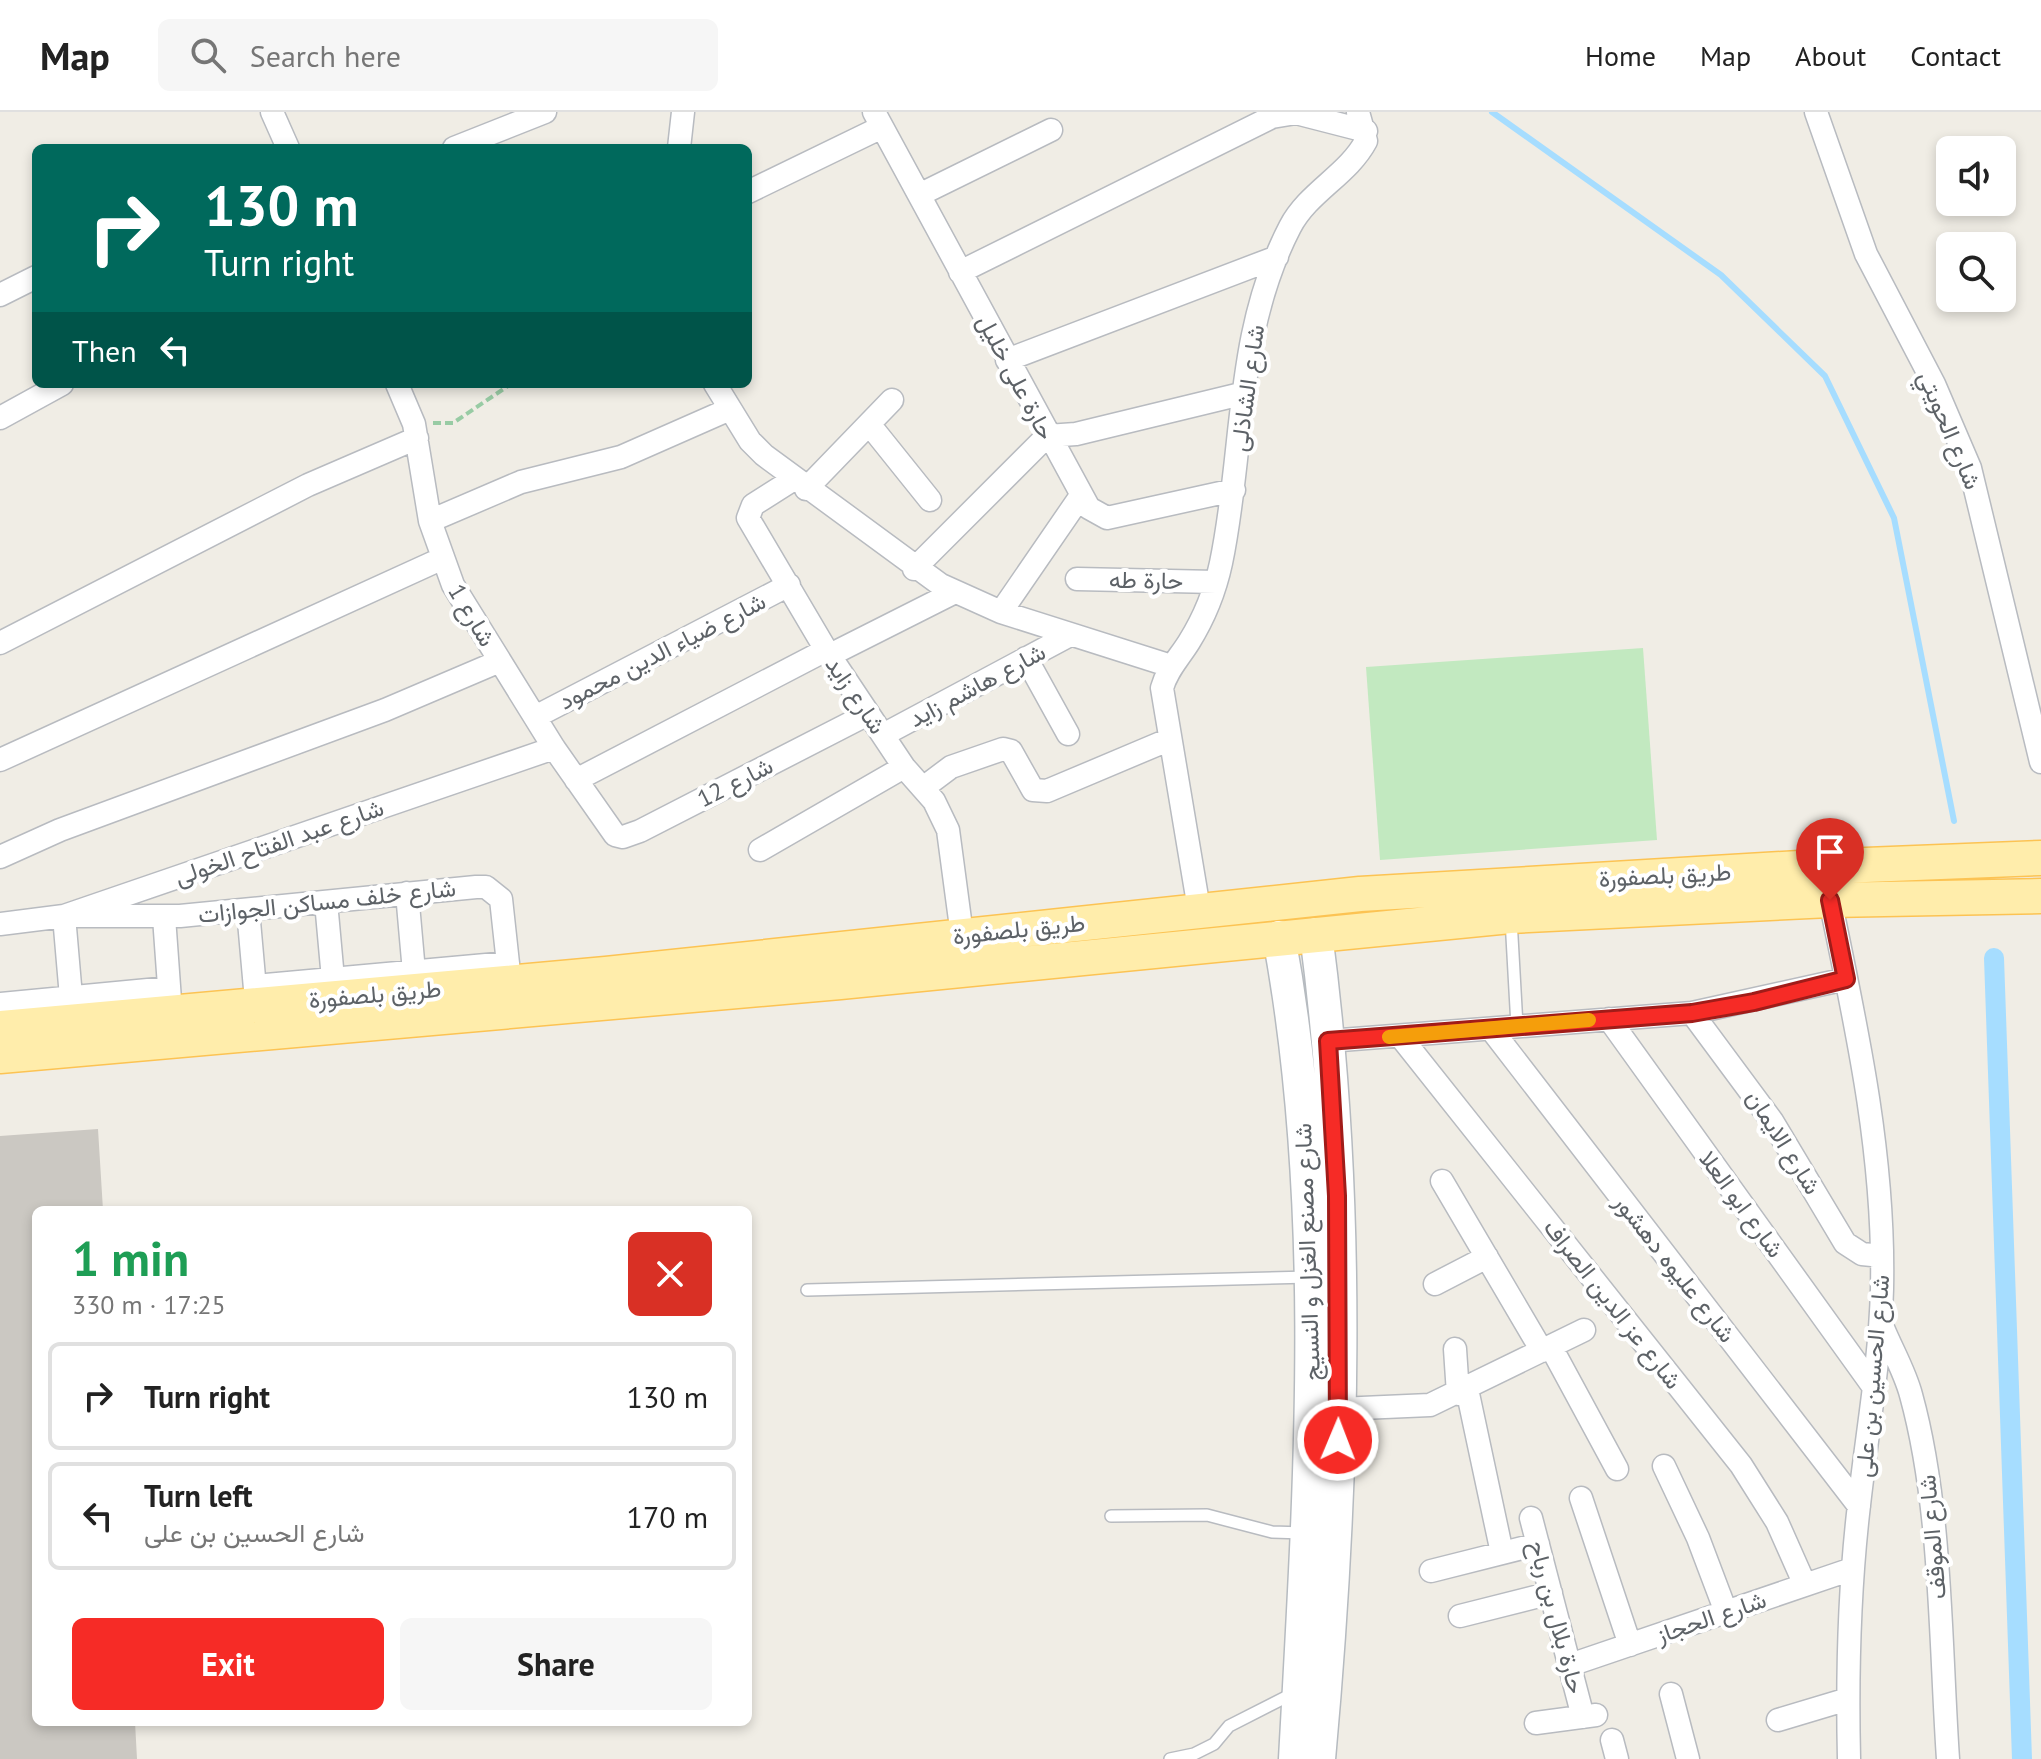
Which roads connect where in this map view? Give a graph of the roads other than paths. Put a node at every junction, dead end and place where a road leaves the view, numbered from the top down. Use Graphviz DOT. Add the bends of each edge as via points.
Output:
graph roads {
  1 [pos="272,112"];
  2 [pos="545,112"];
  3 [pos="683,112"];
  4 [pos="1816,112"];
  5 [pos="878,119"];
  6 [pos="1362,122"];
  7 [pos="1051,130"];
  8 [pos="286,144"];
  9 [pos="464,144"];
  10 [pos="679,144"];
  11 [pos="752,190"];
  12 [pos="919,195"];
  13 [pos="1277,257"];
  14 [pos="960,272"];
  15 [pos="32,279"];
  16 [pos="0,295"];
  17 [pos="1007,360"];
  18 [pos="55,388"];
  19 [pos="399,388"];
  20 [pos="717,388"];
  21 [pos="1241,394"];
  22 [pos="892,400"];
  23 [pos="730,409"];
  24 [pos="0,418"];
  25 [pos="869,424"];
  26 [pos="415,431"];
  27 [pos="1047,436"];
  28 [pos="800,484"];
  29 [pos="1234,490"];
  30 [pos="1080,497"];
  31 [pos="930,500"];
  32 [pos="430,521"];
  33 [pos="441,559"];
  34 [pos="914,569"];
  35 [pos="1077,579"];
  36 [pos="1216,582"];
  37 [pos="789,585"];
  38 [pos="955,592"];
  39 [pos="1001,612"];
  40 [pos="1070,635"];
  41 [pos="0,643"];
  42 [pos="828,653"];
  43 [pos="1026,658"];
  44 [pos="500,661"];
  45 [pos="1171,666"];
  46 [pos="868,714"];
  47 [pos="535,717"];
  48 [pos="1068,734"];
  49 [pos="883,735"];
  50 [pos="1168,740"];
  51 [pos="554,748"];
  52 [pos="0,760"];
  53 [pos="2041,762"];
  54 [pos="904,767"];
  55 [pos="576,780"];
  56 [pos="923,788"];
  57 [pos="604,823"];
  58 [pos="760,850"];
  59 [pos="0,857"];
  60 [pos="2037,858"];
  61 [pos="407,893"];
  62 [pos="2036,896"];
  63 [pos="1830,900"];
  64 [pos="326,902"];
  65 [pos="1199,909"];
  66 [pos="248,910"];
  67 [pos="64,916"];
  68 [pos="1510,916"];
  69 [pos="164,917"];
  70 [pos="0,924"];
  71 [pos="1316,934"];
  72 [pos="962,935"];
  73 [pos="1279,937"];
  74 [pos="838,965"];
  75 [pos="414,972"];
  76 [pos="509,973"];
  77 [pos="333,979"];
  78 [pos="1846,979"];
  79 [pos="256,995"];
  80 [pos="71,997"];
  81 [pos="170,1000"];
  82 [pos="0,1004"];
  83 [pos="1692,1013"];
  84 [pos="1609,1019"];
  85 [pos="1517,1026"];
  86 [pos="0,1028"];
  87 [pos="1491,1029"];
  88 [pos="1400,1036"];
  89 [pos="1328,1041"];
  90 [pos="0,1056"];
  91 [pos="1319,1118"];
  92 [pos="1442,1181"];
  93 [pos="1882,1256"];
  94 [pos="1487,1257"];
  95 [pos="1323,1276"];
  96 [pos="1435,1284"];
  97 [pos="807,1290"];
  98 [pos="1881,1323"];
  99 [pos="1584,1330"];
  100 [pos="1455,1349"];
  101 [pos="1547,1349"];
  102 [pos="1875,1389"];
  103 [pos="1462,1392"];
  104 [pos="1339,1409"];
  105 [pos="1664,1466"];
  106 [pos="1617,1469"];
  107 [pos="1581,1498"];
  108 [pos="1859,1506"];
  109 [pos="1111,1516"];
  110 [pos="1531,1518"];
  111 [pos="1322,1532"];
  112 [pos="1538,1544"];
  113 [pos="1502,1553"];
  114 [pos="1852,1569"];
  115 [pos="1431,1571"];
  116 [pos="1805,1585"];
  117 [pos="1551,1593"];
  118 [pos="1726,1612"];
  119 [pos="1460,1616"];
  120 [pos="1630,1645"];
  121 [pos="1570,1665"];
  122 [pos="1312,1690"];
  123 [pos="1671,1694"];
  124 [pos="1848,1699"];
  125 [pos="1778,1720"];
  126 [pos="1536,1723"];
  127 [pos="1170,1759"];
  128 [pos="1295,1759"];
  129 [pos="1319,1759"];
  130 [pos="1688,1759"];
  131 [pos="1849,1759"];
  132 [pos="1948,1759"];
  1 -- 8 [label="street"];
  2 -- 9 [label="street"];
  3 -- 10 [label="street"];
  4 -- 53 [label="street, شارع الحويتي" via="1866,254 1934,384 1970,468"];
  5 -- 11 [label="street"];
  5 -- 12 [label="street, حارة على خليل"];
  6 -- 13 [label="street, شارع الشاذلى" via="1362,149 1298,213"];
  6 -- 14 [label="street" via="1296,113 1272,117"];
  7 -- 12 [label="street"];
  12 -- 14 [label="street, حارة على خليل"];
  13 -- 17 [label="street"];
  13 -- 21 [label="street, شارع الشاذلى" via="1254,324"];
  14 -- 17 [label="street, حارة على خليل"];
  15 -- 16 [label="street"];
  17 -- 27 [label="street, حارة على خليل"];
  18 -- 24 [label="street"];
  19 -- 26 [label="street, شارع 1"];
  20 -- 23 [label="street"];
  21 -- 27 [label="street" via="1076,434"];
  21 -- 29 [label="street, شارع الشاذلى"];
  22 -- 25 [label="street"];
  23 -- 28 [label="street" via="750,441"];
  23 -- 32 [label="street" via="621,457 521,482"];
  25 -- 28 [label="street"];
  25 -- 31 [label="street"];
  26 -- 32 [label="street, شارع 1"];
  26 -- 41 [label="street"];
  27 -- 30 [label="street, حارة على خليل"];
  27 -- 34 [label="street"];
  28 -- 34 [label="street"];
  28 -- 37 [label="street, شارع زايد" via="748,511"];
  29 -- 30 [label="street, حارة على خليل" via="1107,518"];
  29 -- 36 [label="street, شارع الشاذلى"];
  30 -- 39 [label="street"];
  32 -- 33 [label="street, شارع 1"];
  33 -- 44 [label="street, شارع 1"];
  33 -- 52 [label="street"];
  34 -- 38 [label="street"];
  35 -- 36 [label="street, حارة طه"];
  36 -- 45 [label="street, شارع الشاذلى" via="1198,627"];
  37 -- 42 [label="street, شارع زايد"];
  37 -- 47 [label="street, شارع ضياء الدين محمود"];
  38 -- 39 [label="street"];
  38 -- 42 [label="street"];
  39 -- 40 [label="street"];
  40 -- 43 [label="street, شارع هاشم زايد"];
  40 -- 45 [label="street"];
  42 -- 46 [label="street, شارع زايد"];
  42 -- 55 [label="street"];
  43 -- 48 [label="street"];
  43 -- 49 [label="street, شارع هاشم زايد"];
  44 -- 47 [label="street, شارع 1"];
  44 -- 59 [label="street"];
  45 -- 50 [label="street, شارع الشاذلى" via="1162,688"];
  46 -- 49 [label="street, شارع زايد"];
  46 -- 57 [label="street, شارع 12" via="632,834 615,835"];
  47 -- 51 [label="street, شارع 1"];
  49 -- 54 [label="street, شارع زايد"];
  50 -- 56 [label="street" via="1047,791 1033,790 1011,751 1003,749 951,767"];
  50 -- 65 [label="street, شارع الشاذلى"];
  51 -- 55 [label="street, شارع 1"];
  51 -- 67 [label="street, شارع عبد الفتاح الخولى"];
  54 -- 56 [label="street, شارع زايد"];
  54 -- 58 [label="street"];
  55 -- 57 [label="street, شارع 1"];
  56 -- 72 [label="street, شارع زايد" via="948,830"];
  60 -- 65 [label="main road, طريق بلصفورة" via="1520,883"];
  61 -- 64 [label="street, شارع خلف مساكن الجوازات"];
  61 -- 75 [label="street"];
  61 -- 76 [label="street, شارع خلف مساكن الجوازات" via="476,887 494,892 504,909"];
  62 -- 63 [label="main road, طريق بلصفورة"];
  63 -- 68 [label="main road, طريق بلصفورة"];
  63 -- 78 [label="street, شارع الحسين بن على"];
  64 -- 66 [label="street, شارع خلف مساكن الجوازات"];
  64 -- 77 [label="street"];
  65 -- 72 [label="main road, طريق بلصفورة"];
  66 -- 69 [label="street, شارع خلف مساكن الجوازات"];
  66 -- 79 [label="street"];
  67 -- 69 [label="street, شارع خلف مساكن الجوازات"];
  67 -- 70 [label="street, شارع عبد الفتاح الخولى"];
  67 -- 80 [label="street"];
  68 -- 71 [label="main road, طريق بلصفورة"];
  68 -- 85 [label="lane"];
  69 -- 81 [label="street"];
  71 -- 73 [label="main road, طريق بلصفورة"];
  71 -- 89 [label="main road, شارع مصنع الغزل و النسيج"];
  72 -- 74 [label="main road, طريق بلصفورة"];
  73 -- 74 [label="main road, طريق بلصفورة"];
  73 -- 91 [label="main road, شارع مصنع الغزل و النسيج"];
  74 -- 76 [label="main road, طريق بلصفورة"];
  74 -- 90 [label="main road, طريق بلصفورة"];
  75 -- 76 [label="street"];
  75 -- 77 [label="street"];
  76 -- 79 [label="main road, طريق بلصفورة"];
  77 -- 79 [label="street"];
  78 -- 83 [label="street"];
  78 -- 93 [label="street, شارع الحسين بن على" via="1871,1103"];
  79 -- 81 [label="main road, طريق بلصفورة"];
  80 -- 81 [label="street"];
  80 -- 82 [label="street"];
  81 -- 86 [label="main road, طريق بلصفورة"];
  83 -- 84 [label="street"];
  83 -- 93 [label="street, شارع الايمان" via="1772,1121 1845,1243 1862,1254"];
  84 -- 85 [label="street"];
  84 -- 102 [label="street, شارع ابو العلا"];
  85 -- 87 [label="street"];
  87 -- 88 [label="street"];
  87 -- 108 [label="street, شارع عليوه دهشور"];
  88 -- 89 [label="street"];
  88 -- 116 [label="street, شارع عز الدين الصراف" via="1741,1465 1777,1522"];
  89 -- 91 [label="main road, شارع مصنع الغزل و النسيج"];
  91 -- 95 [label="main road, شارع مصنع الغزل و النسيج"];
  92 -- 94 [label="street"];
  93 -- 98 [label="street, شارع الحسين بن على"];
  94 -- 96 [label="street"];
  94 -- 101 [label="street"];
  95 -- 97 [label="lane"];
  95 -- 104 [label="main road, شارع مصنع الغزل و النسيج"];
  95 -- 111 [label="main road, شارع مصنع الغزل و النسيج"];
  98 -- 102 [label="street, شارع الحسين بن على"];
  98 -- 132 [label="street, شارع الموقف" via="1911,1392 1924,1455"];
  99 -- 101 [label="street"];
  100 -- 103 [label="street"];
  101 -- 103 [label="street"];
  101 -- 106 [label="street"];
  102 -- 108 [label="street, شارع الحسين بن على"];
  103 -- 104 [label="street" via="1414,1408"];
  103 -- 113 [label="street"];
  104 -- 111 [label="main road, شارع مصنع الغزل و النسيج"];
  105 -- 118 [label="street"];
  107 -- 120 [label="street"];
  108 -- 114 [label="street, شارع الحسين بن على"];
  109 -- 111 [label="lane" via="1207,1515 1272,1532"];
  110 -- 112 [label="street, حارة بلال بن رباح"];
  111 -- 122 [label="main road, شارع مصنع الغزل و النسيج"];
  112 -- 113 [label="street"];
  112 -- 117 [label="street, حارة بلال بن رباح"];
  113 -- 115 [label="street"];
  114 -- 116 [label="street, شارع الحجاز"];
  114 -- 124 [label="street, شارع الحسين بن على"];
  116 -- 118 [label="street, شارع الحجاز"];
  117 -- 119 [label="street"];
  117 -- 121 [label="street, حارة بلال بن رباح"];
  118 -- 120 [label="street, شارع الحجاز"];
  120 -- 121 [label="street, شارع الحجاز"];
  121 -- 126 [label="street, حارة بلال بن رباح" via="1590,1716"];
  122 -- 127 [label="lane" via="1229,1726 1214,1744 1194,1754"];
  122 -- 128 [label="main road, شارع مصنع الغزل و النسيج"];
  122 -- 129 [label="main road, شارع مصنع الغزل و النسيج"];
  123 -- 130 [label="street"];
  124 -- 125 [label="street"];
  124 -- 131 [label="street, شارع الحسين بن على"];
}
